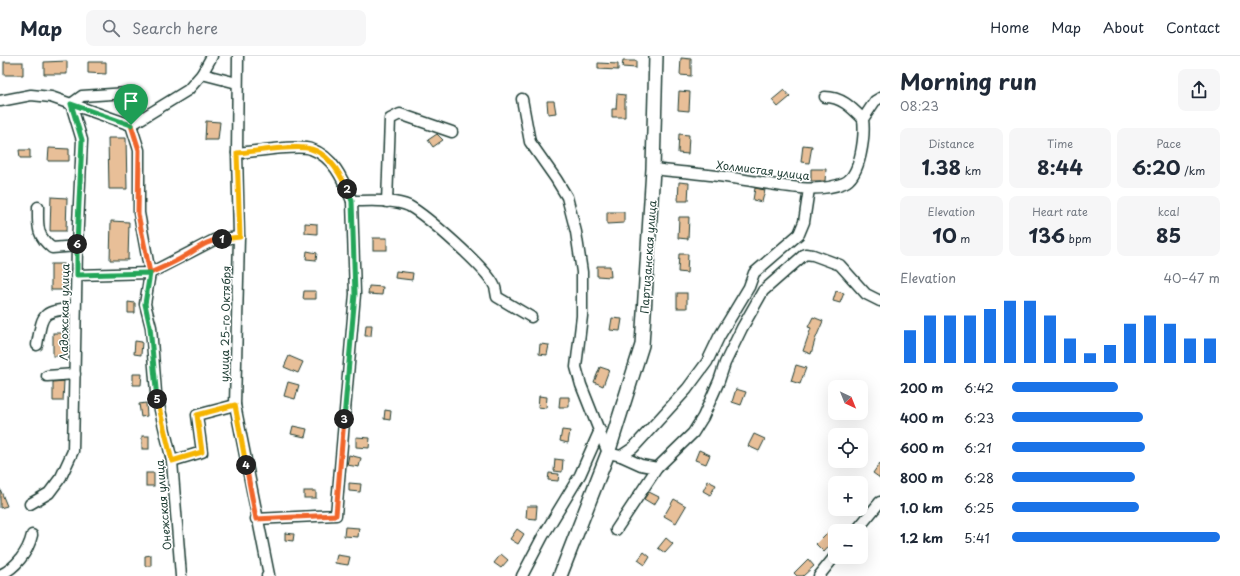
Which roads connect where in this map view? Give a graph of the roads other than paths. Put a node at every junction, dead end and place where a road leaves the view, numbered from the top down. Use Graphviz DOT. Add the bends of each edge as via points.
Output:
graph roads {
  1 [pos="212,56"];
  2 [pos="238,56"];
  3 [pos="656,56"];
  4 [pos="202,74"];
  5 [pos="237,83"];
  6 [pos="127,92"];
  7 [pos="825,97"];
  8 [pos="522,99"];
  9 [pos="878,100"];
  10 [pos="0,101"];
  11 [pos="71,104"];
  12 [pos="880,111"];
  13 [pos="863,119"];
  14 [pos="131,125"];
  15 [pos="452,132"];
  16 [pos="237,153"];
  17 [pos="653,169"];
  18 [pos="809,189"];
  19 [pos="352,201"];
  20 [pos="387,202"];
  21 [pos="38,207"];
  22 [pos="240,237"];
  23 [pos="77,246"];
  24 [pos="150,273"];
  25 [pos="77,275"];
  26 [pos="880,301"];
  27 [pos="76,308"];
  28 [pos="531,317"];
  29 [pos="38,345"];
  30 [pos="75,374"];
  31 [pos="47,376"];
  32 [pos="235,405"];
  33 [pos="600,430"];
  34 [pos="614,455"];
  35 [pos="172,461"];
  36 [pos="657,468"];
  37 [pos="880,502"];
  38 [pos="30,504"];
  39 [pos="256,519"];
  40 [pos="862,524"];
  41 [pos="616,530"];
  42 [pos="32,536"];
  43 [pos="829,564"];
  44 [pos="0,575"];
  45 [pos="181,576"];
  46 [pos="268,576"];
  47 [pos="522,576"];
  48 [pos="560,576"];
  49 [pos="819,576"];
  1 -- 4 [label="street"];
  2 -- 5 [label="street, улица 25-го Октября"];
  3 -- 17 [label="main road, Партизанская улица"];
  4 -- 5 [label="street"];
  4 -- 14 [label="street" via="188,90"];
  5 -- 16 [label="street, улица 25-го Октября"];
  6 -- 11 [label="street" via="82,96"];
  7 -- 13 [label="street" via="848,103"];
  8 -- 33 [label="street" via="530,142 567,198 576,232 582,272 582,316 576,367"];
  9 -- 12 [label="street"];
  9 -- 13 [label="street"];
  10 -- 11 [label="street" via="31,94"];
  11 -- 14 [label="street"];
  11 -- 23 [label="street, Ладожская улица" via="82,140"];
  13 -- 18 [label="street, Холмистая улица" via="865,132 854,173 845,183"];
  14 -- 24 [label="street, Онежская улица" via="139,150 138,214"];
  15 -- 20 [label="street" via="400,114 390,119"];
  16 -- 19 [label="street" via="311,148 333,164"];
  16 -- 22 [label="street, улица 25-го Октября"];
  17 -- 18 [label="street, Холмистая улица"];
  17 -- 34 [label="main road, Партизанская улица" via="642,345"];
  18 -- 34 [label="street" via="804,222 799,234 754,273 749,287 707,362 687,389 633,448"];
  19 -- 20 [label="street"];
  19 -- 39 [label="street" via="355,294 336,515"];
  20 -- 28 [label="street" via="408,206 428,220 479,265 494,285 497,296"];
  21 -- 23 [label="street" via="38,231 43,241 52,248"];
  22 -- 24 [label="street" via="207,242 184,257"];
  22 -- 32 [label="street, улица 25-го Октября"];
  23 -- 25 [label="street, Ладожская улица"];
  24 -- 25 [label="street"];
  24 -- 35 [label="street, Онежская улица" via="145,304 150,327 156,393"];
  25 -- 27 [label="street, Ладожская улица"];
  26 -- 36 [label="street" via="866,294 840,265 805,254 763,291 725,363 703,417 693,433"];
  27 -- 29 [label="street" via="54,310 45,314 41,320"];
  27 -- 30 [label="street, Ладожская улица"];
  30 -- 31 [label="street"];
  30 -- 38 [label="street, Ладожская улица" via="73,451 61,477 49,493"];
  32 -- 35 [label="street" via="197,415 202,452"];
  32 -- 39 [label="street, улица 25-го Октября"];
  33 -- 34 [label="street"];
  33 -- 47 [label="street" via="580,475"];
  34 -- 36 [label="street"];
  34 -- 48 [label="main road, Партизанская улица"];
  35 -- 45 [label="street, Онежская улица"];
  36 -- 41 [label="street"];
  37 -- 40 [label="street"];
  39 -- 46 [label="street, улица 25-го Октября"];
  42 -- 44 [label="street" via="29,548 9,571"];
  43 -- 49 [label="street"];
}
